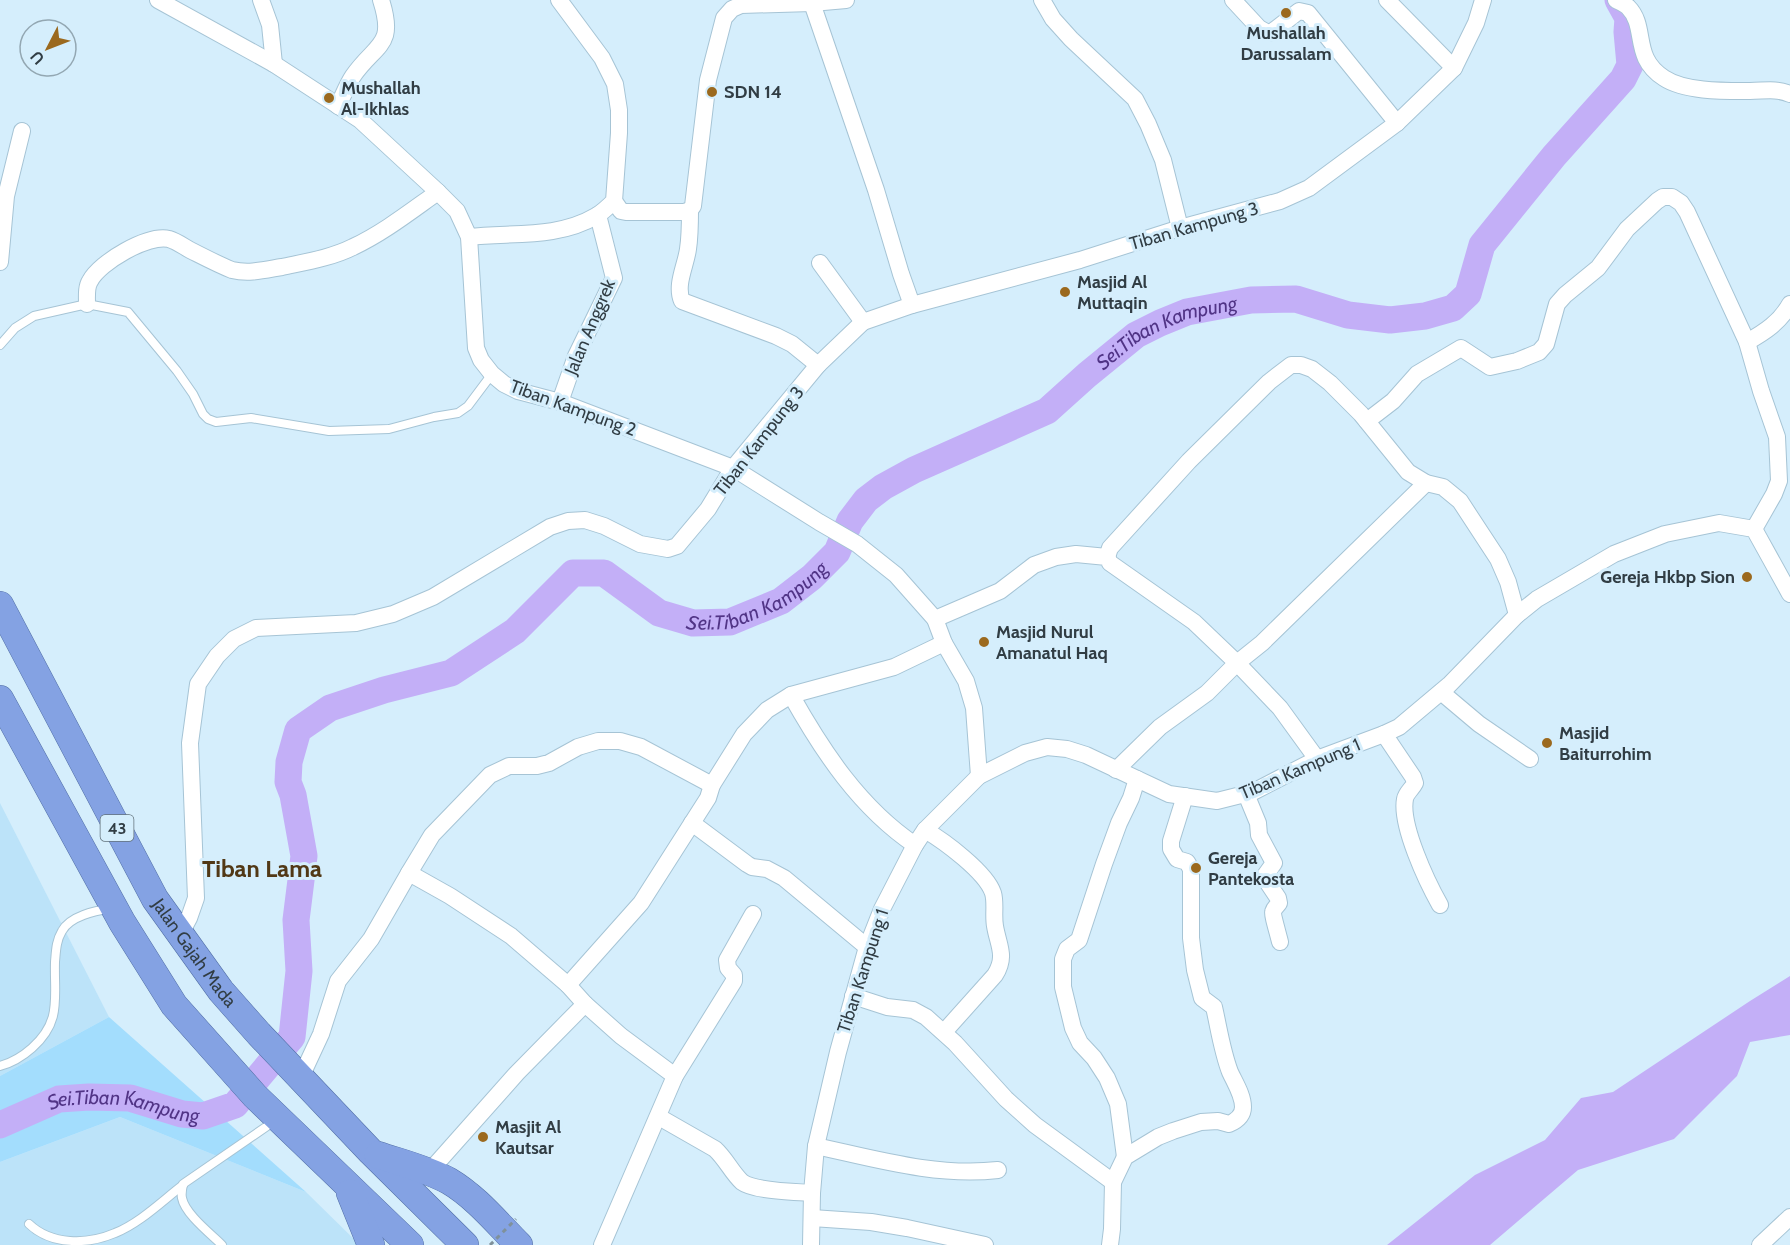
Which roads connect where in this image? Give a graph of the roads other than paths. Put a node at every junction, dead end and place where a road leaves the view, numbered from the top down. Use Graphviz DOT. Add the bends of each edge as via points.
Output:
graph roads {
  1 [pos="158,0"];
  2 [pos="261,0"];
  3 [pos="381,0"];
  4 [pos="559,0"];
  5 [pos="846,0"];
  6 [pos="1042,0"];
  7 [pos="1233,0"];
  8 [pos="1387,0"];
  9 [pos="1483,0"];
  10 [pos="740,2"];
  11 [pos="812,3"];
  12 [pos="1622,3"];
  13 [pos="274,64"];
  14 [pos="1454,68"];
  15 [pos="1790,94"];
  16 [pos="338,106"];
  17 [pos="1397,123"];
  18 [pos="22,131"];
  19 [pos="438,192"];
  20 [pos="614,201"];
  21 [pos="690,210"];
  22 [pos="598,215"];
  23 [pos="1180,228"];
  24 [pos="468,237"];
  25 [pos="0,262"];
  26 [pos="820,263"];
  27 [pos="87,304"];
  28 [pos="912,304"];
  29 [pos="1790,304"];
  30 [pos="864,322"];
  31 [pos="1748,342"];
  32 [pos="0,345"];
  33 [pos="818,365"];
  34 [pos="492,374"];
  35 [pos="560,402"];
  36 [pos="1367,421"];
  37 [pos="734,468"];
  38 [pos="1426,483"];
  39 [pos="1754,529"];
  40 [pos="1107,557"];
  41 [pos="1790,594"];
  42 [pos="0,605"];
  43 [pos="1517,615"];
  44 [pos="935,619"];
  45 [pos="944,643"];
  46 [pos="1237,663"];
  47 [pos="1440,692"];
  48 [pos="791,695"];
  49 [pos="0,699"];
  50 [pos="1384,734"];
  51 [pos="1317,759"];
  52 [pos="1530,759"];
  53 [pos="1116,770"];
  54 [pos="979,776"];
  55 [pos="1137,779"];
  56 [pos="712,785"];
  57 [pos="1246,794"];
  58 [pos="1185,796"];
  59 [pos="692,823"];
  60 [pos="925,830"];
  61 [pos="915,845"];
  62 [pos="409,873"];
  63 [pos="1440,905"];
  64 [pos="115,908"];
  65 [pos="753,914"];
  66 [pos="180,935"];
  67 [pos="1280,942"];
  68 [pos="867,947"];
  69 [pos="568,985"];
  70 [pos="853,996"];
  71 [pos="585,1004"];
  72 [pos="944,1032"];
  73 [pos="0,1066"];
  74 [pos="293,1070"];
  75 [pos="675,1076"];
  76 [pos="659,1117"];
  77 [pos="279,1118"];
  78 [pos="816,1146"];
  79 [pos="371,1152"];
  80 [pos="1125,1157"];
  81 [pos="999,1170"];
  82 [pos="429,1172"];
  83 [pos="345,1182"];
  84 [pos="1113,1182"];
  85 [pos="183,1184"];
  86 [pos="812,1194"];
  87 [pos="1790,1217"];
  88 [pos="812,1218"];
  89 [pos="29,1224"];
  90 [pos="518,1232"];
  91 [pos="222,1245"];
  92 [pos="371,1245"];
  93 [pos="410,1245"];
  94 [pos="465,1245"];
  95 [pos="602,1245"];
  96 [pos="811,1245"];
  97 [pos="985,1245"];
  98 [pos="1110,1245"];
  99 [pos="1760,1245"];
  1 -- 13 [label="street, Tiban Kampung 2"];
  2 -- 13 [label="street" via="270,25"];
  3 -- 16 [label="street" via="386,34 352,77"];
  4 -- 20 [label="street" via="602,58 615,84 619,133"];
  5 -- 11 [label="street"];
  6 -- 23 [label="street" via="1071,39 1135,99 1163,160"];
  7 -- 17 [label="street" via="1268,33 1299,11 1308,13"];
  8 -- 14 [label="street"];
  9 -- 14 [label="street, Tiban Kampung 3"];
  10 -- 11 [label="street"];
  10 -- 21 [label="street" via="724,18 708,80 695,200"];
  11 -- 28 [label="street"];
  12 -- 15 [label="street" via="1637,26 1644,58 1665,80 1703,89 1778,90"];
  13 -- 16 [label="street, Tiban Kampung 2"];
  14 -- 17 [label="street, Tiban Kampung 3"];
  16 -- 19 [label="street, Tiban Kampung 2" via="360,120"];
  17 -- 23 [label="street, Tiban Kampung 3" via="1309,188 1280,201"];
  18 -- 25 [label="street" via="6,196"];
  19 -- 24 [label="street, Tiban Kampung 2" via="457,211"];
  19 -- 27 [label="street" via="351,248 315,260 254,272 232,270 170,240 148,240 93,277 88,285"];
  20 -- 21 [label="street" via="626,213"];
  20 -- 22 [label="street"];
  21 -- 33 [label="street" via="688,250 680,287 682,301 776,336"];
  22 -- 24 [label="street" via="574,226 538,234"];
  22 -- 35 [label="street, Jalan Anggrek" via="614,278 576,356"];
  23 -- 28 [label="street, Tiban Kampung 3" via="1080,260"];
  24 -- 34 [label="street, Tiban Kampung 2" via="476,348"];
  26 -- 30 [label="street"];
  27 -- 32 [label="lane" via="34,315"];
  27 -- 34 [label="lane" via="128,312 177,371 203,414 216,422 251,418 329,430 389,429 458,413"];
  28 -- 30 [label="street, Tiban Kampung 3"];
  29 -- 31 [label="street" via="1773,326"];
  30 -- 33 [label="street, Tiban Kampung 3"];
  31 -- 36 [label="street" via="1687,212 1672,197 1663,197 1627,229 1598,268 1564,295 1557,304 1546,344 1539,352 1490,367 1461,348 1417,374"];
  31 -- 39 [label="street" via="1777,437 1779,467 1774,494"];
  33 -- 37 [label="street, Tiban Kampung 3"];
  34 -- 35 [label="street, Tiban Kampung 2" via="518,392"];
  35 -- 37 [label="street, Tiban Kampung 2"];
  36 -- 38 [label="street" via="1397,461"];
  36 -- 40 [label="street" via="1312,369 1291,365 1189,461 1110,548"];
  37 -- 44 [label="street, Tiban Kampung 2" via="857,544 896,575"];
  37 -- 66 [label="street, Tiban Kampung 3" via="708,509 677,546 668,549 640,544 604,526 585,520 568,521 550,527 442,591 393,614 356,623 256,628 234,639 198,684 190,743 196,898"];
  38 -- 43 [label="street" via="1443,487 1461,501 1498,559"];
  38 -- 46 [label="street"];
  39 -- 41 [label="street"];
  39 -- 43 [label="street, Tiban Kampung 1" via="1719,523 1665,534 1614,554"];
  40 -- 44 [label="street" via="1056,557 1034,565 1000,591"];
  40 -- 46 [label="street" via="1194,622"];
  42 -- 66 [label="highway, Jalan Gajah Mada / 43" via="155,899"];
  43 -- 47 [label="street, Tiban Kampung 1"];
  44 -- 45 [label="street, Tiban Kampung 2"];
  45 -- 48 [label="street" via="894,667"];
  45 -- 54 [label="street, Tiban Kampung 2" via="966,681 975,708"];
  46 -- 51 [label="street" via="1280,708"];
  46 -- 53 [label="street" via="1207,693 1160,727"];
  47 -- 50 [label="street, Tiban Kampung 1" via="1399,727"];
  47 -- 52 [label="street"];
  48 -- 56 [label="street" via="767,710 744,734"];
  48 -- 61 [label="street" via="815,739 870,809"];
  49 -- 64 [label="highway, 43"];
  50 -- 51 [label="street, Tiban Kampung 1"];
  50 -- 63 [label="street" via="1415,783 1404,800 1405,818 1424,875"];
  51 -- 57 [label="street, Tiban Kampung 1"];
  53 -- 54 [label="street, Tiban Kampung 1" via="1077,752 1047,747 1025,753"];
  53 -- 55 [label="street, Tiban Kampung 1"];
  54 -- 60 [label="street, Tiban Kampung 1"];
  55 -- 58 [label="street, Tiban Kampung 1" via="1169,794"];
  55 -- 80 [label="street" via="1079,940 1063,958 1063,987 1073,1028 1107,1078 1118,1104"];
  56 -- 59 [label="street"];
  56 -- 62 [label="street" via="640,747 620,741 598,741 578,747 537,766 509,766 490,775 440,826"];
  57 -- 58 [label="street, Tiban Kampung 1" via="1217,801"];
  57 -- 67 [label="street" via="1259,835 1274,863 1264,877 1278,898 1273,915"];
  58 -- 80 [label="street" via="1171,849 1174,857 1187,862 1191,869 1194,970 1203,998 1214,1007 1243,1109 1235,1122 1201,1122 1158,1137"];
  59 -- 68 [label="street" via="747,864 784,878"];
  59 -- 69 [label="street" via="641,903"];
  60 -- 61 [label="street, Tiban Kampung 1"];
  60 -- 72 [label="street" via="950,846 989,886 994,895 994,923 1002,957 995,975"];
  61 -- 68 [label="street, Tiban Kampung 1"];
  62 -- 69 [label="street" via="511,936"];
  62 -- 74 [label="street" via="371,939 338,981 321,1034"];
  64 -- 73 [label="lane" via="96,911 70,922 62,930 56,945 54,1016 49,1029 28,1051"];
  64 -- 77 [label="highway, 43" via="174,1005"];
  65 -- 75 [label="street" via="727,960 734,981"];
  66 -- 74 [label="highway, Jalan Gajah Mada / 43" via="221,990"];
  68 -- 70 [label="street, Tiban Kampung 1"];
  69 -- 71 [label="street"];
  70 -- 72 [label="street" via="913,1010"];
  70 -- 78 [label="street, Tiban Kampung 1"];
  71 -- 75 [label="street"];
  71 -- 82 [label="street" via="517,1072"];
  72 -- 84 [label="street" via="1035,1125"];
  74 -- 79 [label="highway, Jalan Gajah Mada / 43"];
  75 -- 76 [label="street"];
  76 -- 86 [label="street" via="715,1149 748,1185"];
  76 -- 95 [label="street"];
  77 -- 83 [label="highway, 43"];
  77 -- 85 [label="lane"];
  78 -- 81 [label="street" via="917,1168"];
  78 -- 86 [label="street, Tiban Kampung 1"];
  79 -- 82 [label="highway"];
  79 -- 94 [label="highway, Jalan Gajah Mada / 43"];
  80 -- 84 [label="street"];
  82 -- 90 [label="highway" via="450,1182"];
  83 -- 92 [label="highway"];
  83 -- 93 [label="highway, 43"];
  84 -- 98 [label="street"];
  85 -- 89 [label="lane" via="138,1220 116,1233 92,1240 68,1243 50,1239"];
  85 -- 91 [label="lane" via="182,1200 186,1207"];
  86 -- 88 [label="street, Tiban Kampung 1"];
  87 -- 99 [label="street"];
  88 -- 96 [label="street, Tiban Kampung 1"];
  88 -- 97 [label="street" via="907,1227"];
}
